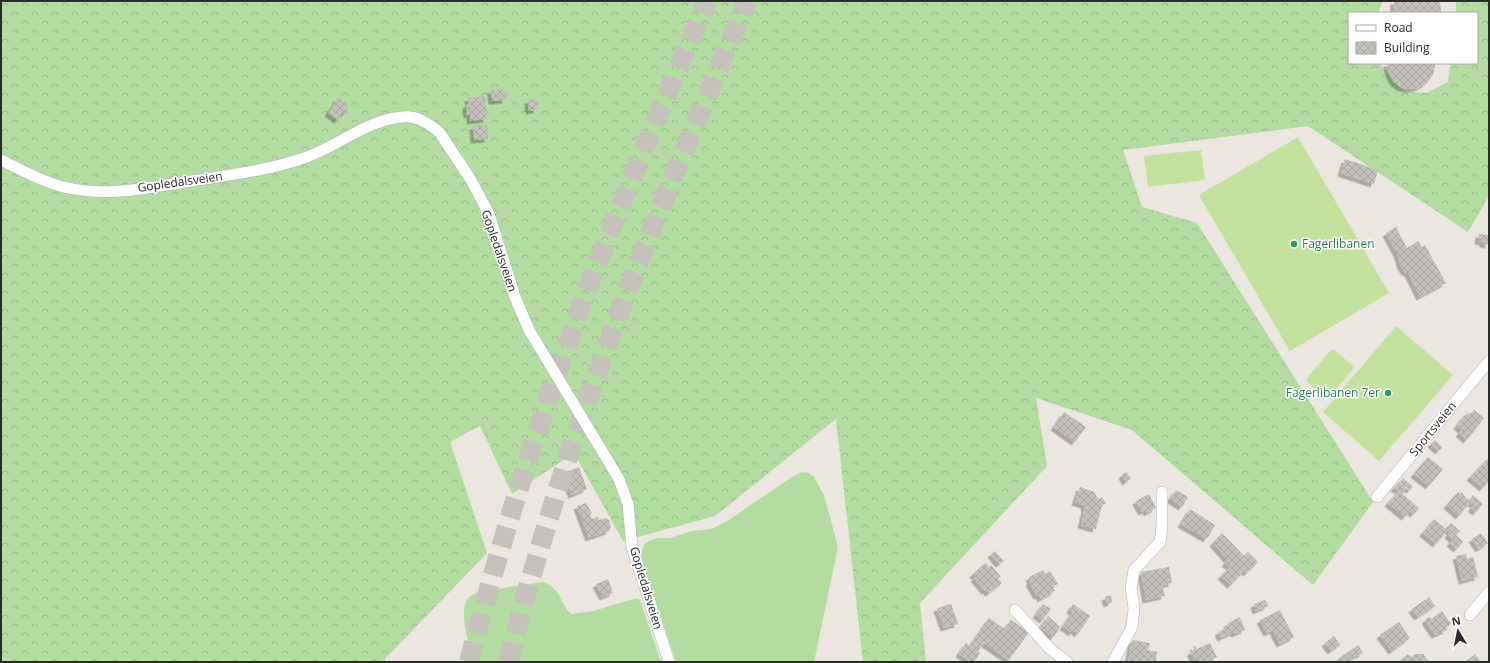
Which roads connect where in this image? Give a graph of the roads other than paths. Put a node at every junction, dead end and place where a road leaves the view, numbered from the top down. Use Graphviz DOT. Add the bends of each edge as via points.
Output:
graph roads {
  1 [pos="1,160"];
  2 [pos="1489,361"];
  3 [pos="1162,492"];
  4 [pos="1377,497"];
  5 [pos="1489,592"];
  6 [pos="1015,610"];
  7 [pos="1470,615"];
  8 [pos="669,662"];
  9 [pos="1067,662"];
  10 [pos="1113,662"];
  1 -- 8 [label="street, Gopledalsveien" via="68,188 142,188 282,165 309,156 365,129 401,117 419,119 433,127 440,133 471,180 488,214 515,297 529,330 619,479 628,504 632,547"];
  2 -- 4 [label="street, Sportsveien"];
  3 -- 10 [label="street" via="1160,542 1134,570 1131,588 1134,608 1132,627"];
  5 -- 7 [label="street"];
  6 -- 9 [label="street" via="1049,648"];
}
